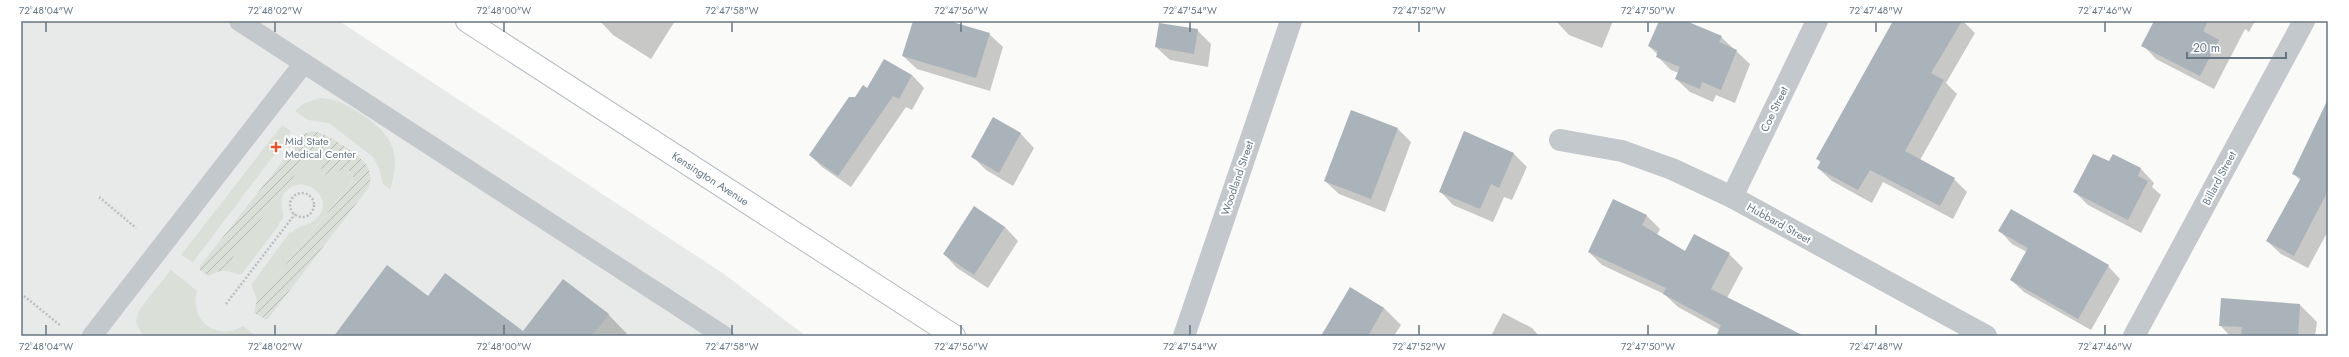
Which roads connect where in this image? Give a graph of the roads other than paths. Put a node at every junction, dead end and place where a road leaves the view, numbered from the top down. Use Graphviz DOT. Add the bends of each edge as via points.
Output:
graph roads {
  1 [pos="239,21"];
  2 [pos="467,21"];
  3 [pos="1291,21"];
  4 [pos="1817,21"];
  5 [pos="2304,21"];
  6 [pos="304,63"];
  7 [pos="1560,140"];
  8 [pos="1732,198"];
  9 [pos="92,336"];
  10 [pos="724,336"];
  11 [pos="954,336"];
  12 [pos="1184,336"];
  13 [pos="1986,336"];
  14 [pos="2134,336"];
  1 -- 6 [label="lane"];
  2 -- 11 [label="main road, Kensington Avenue"];
  3 -- 12 [label="street, Woodland Street"];
  4 -- 8 [label="street, Coe Street"];
  5 -- 14 [label="street, Billard Street"];
  6 -- 9 [label="lane"];
  6 -- 10 [label="lane"];
  7 -- 8 [label="street, Hubbard Street" via="1622,151 1672,169"];
  8 -- 13 [label="street, Hubbard Street"];
}
